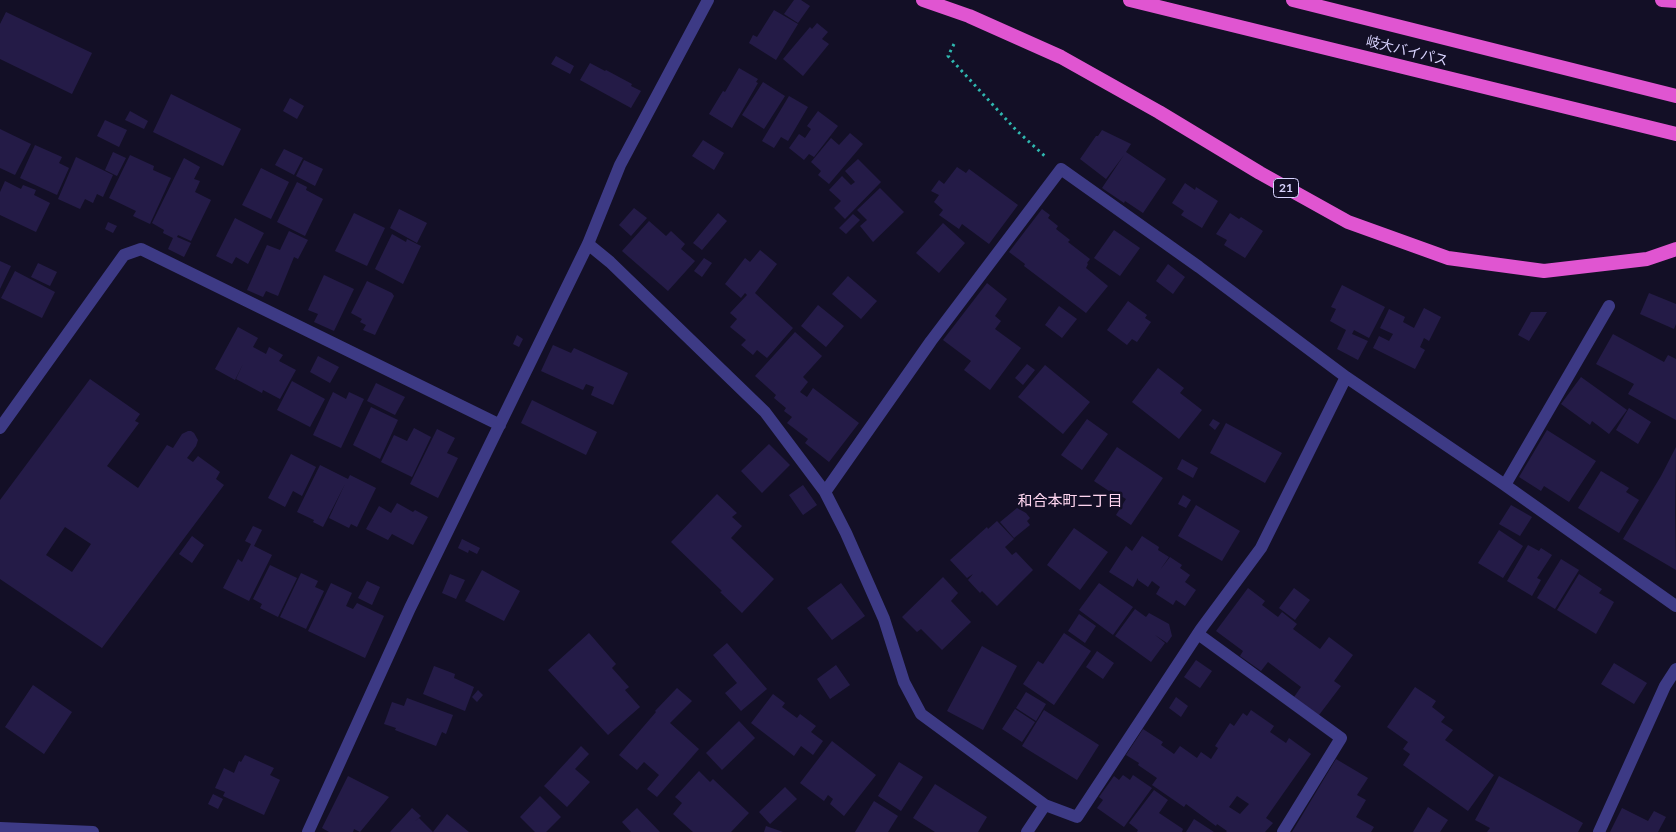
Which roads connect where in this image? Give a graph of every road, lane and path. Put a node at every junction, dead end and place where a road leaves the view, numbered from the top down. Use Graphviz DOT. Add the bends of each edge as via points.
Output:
graph roads {
  1 [pos="708,0"];
  2 [pos="923,0"];
  3 [pos="1130,0"];
  4 [pos="1293,0"];
  5 [pos="1662,0"];
  6 [pos="1676,1"];
  7 [pos="954,44"];
  8 [pos="1676,96"];
  9 [pos="1676,134"];
  10 [pos="1061,169"];
  11 [pos="588,244"];
  12 [pos="1676,249"];
  13 [pos="1609,306"];
  14 [pos="1346,377"];
  15 [pos="500,425"];
  16 [pos="0,428"];
  17 [pos="1505,486"];
  18 [pos="825,492"];
  19 [pos="1676,606"];
  20 [pos="1198,634"];
  21 [pos="1676,669"];
  22 [pos="1045,805"];
  23 [pos="0,828"];
  24 [pos="93,832"];
  25 [pos="308,832"];
  26 [pos="1027,832"];
  27 [pos="1283,832"];
  28 [pos="1599,832"];
  1 -- 11 [label="street" via="620,164"];
  2 -- 12 [label="highway, 21" via="969,16 1062,57 1348,222 1448,258 1544,271 1647,259"];
  3 -- 9 [label="highway, 岐大バイパス"];
  4 -- 8 [label="highway, 岐大バイパス"];
  5 -- 6 [label="highway"];
  7 -- 10 [label="path" via="948,56 1016,130"];
  10 -- 14 [label="street"];
  10 -- 18 [label="street" via="931,341"];
  11 -- 15 [label="street"];
  11 -- 18 [label="street" via="765,412"];
  13 -- 17 [label="street"];
  14 -- 17 [label="street"];
  14 -- 20 [label="street" via="1261,548"];
  15 -- 16 [label="street" via="141,249 124,255"];
  15 -- 25 [label="street" via="410,608"];
  17 -- 19 [label="street"];
  18 -- 22 [label="street" via="884,619 904,682 921,714"];
  20 -- 22 [label="street" via="1077,817"];
  20 -- 27 [label="street" via="1341,738"];
  21 -- 28 [label="street" via="1665,686"];
  22 -- 26 [label="street"];
  23 -- 24 [label="street"];
}
